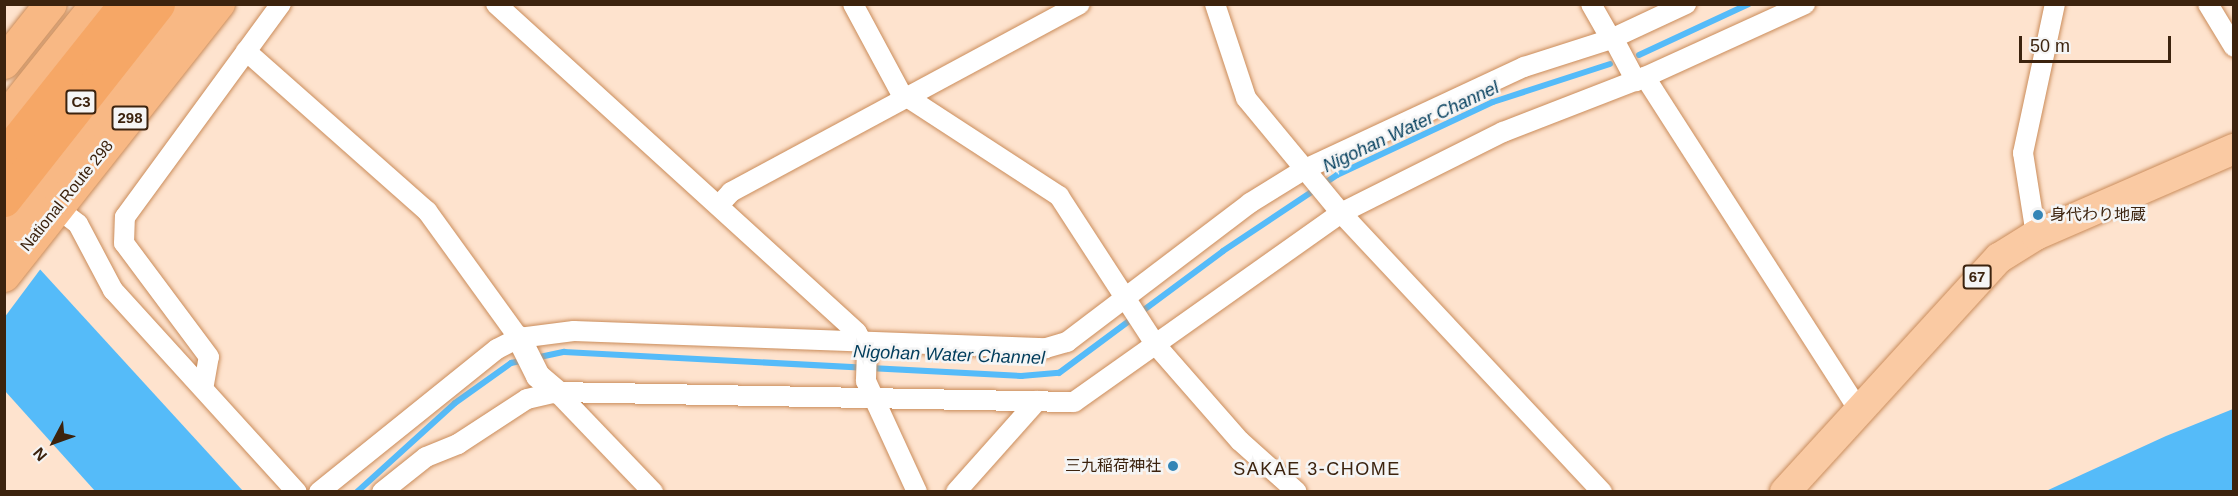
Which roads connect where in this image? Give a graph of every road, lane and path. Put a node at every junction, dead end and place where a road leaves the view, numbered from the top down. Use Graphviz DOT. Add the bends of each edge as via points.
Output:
graph roads {
  1 [pos="51,4"];
  2 [pos="97,4"];
  3 [pos="124,4"];
  4 [pos="158,4"];
  5 [pos="186,4"];
  6 [pos="219,4"];
  7 [pos="281,4"];
  8 [pos="496,4"];
  9 [pos="853,4"];
  10 [pos="1080,4"];
  11 [pos="1215,4"];
  12 [pos="1591,4"];
  13 [pos="1686,4"];
  14 [pos="1805,4"];
  15 [pos="2055,4"];
  16 [pos="2208,4"];
  17 [pos="1612,38"];
  18 [pos="2234,47"];
  19 [pos="246,51"];
  20 [pos="4,63"];
  21 [pos="1641,79"];
  22 [pos="907,98"];
  23 [pos="4,120"];
  24 [pos="2234,149"];
  25 [pos="4,156"];
  26 [pos="1305,169"];
  27 [pos="720,204"];
  28 [pos="38,206"];
  29 [pos="1341,213"];
  30 [pos="2036,235"];
  31 [pos="4,238"];
  32 [pos="4,276"];
  33 [pos="1126,301"];
  34 [pos="519,338"];
  35 [pos="1155,344"];
  36 [pos="864,345"];
  37 [pos="204,384"];
  38 [pos="869,390"];
  39 [pos="557,392"];
  40 [pos="1037,401"];
  41 [pos="1860,412"];
  42 [pos="232,417"];
  43 [pos="297,492"];
  44 [pos="314,492"];
  45 [pos="319,492"];
  46 [pos="382,492"];
  47 [pos="653,492"];
  48 [pos="917,492"];
  49 [pos="956,492"];
  50 [pos="1297,492"];
  51 [pos="1602,492"];
  52 [pos="1785,492"];
  1 -- 20 [label="highway"];
  2 -- 23 [label="highway"];
  3 -- 25 [label="highway, C3"];
  4 -- 28 [label="highway, C3"];
  5 -- 28 [label="highway, National Route 298 / 298"];
  6 -- 28 [label="highway, National Route 298 / 298"];
  7 -- 19 [label="street"];
  8 -- 27 [label="street"];
  9 -- 22 [label="street"];
  10 -- 22 [label="street"];
  11 -- 26 [label="street" via="1246,98"];
  12 -- 17 [label="street"];
  13 -- 17 [label="street"];
  14 -- 21 [label="street"];
  15 -- 30 [label="street" via="2023,153"];
  16 -- 18 [label="street"];
  17 -- 21 [label="street"];
  17 -- 26 [label="street" via="1524,67"];
  19 -- 34 [label="street" via="427,211"];
  19 -- 37 [label="street" via="125,217 124,243 209,357"];
  21 -- 29 [label="street" via="1503,132"];
  21 -- 41 [label="street"];
  22 -- 27 [label="street" via="731,192"];
  22 -- 33 [label="street" via="1059,196"];
  24 -- 30 [label="main road, 67"];
  26 -- 29 [label="street"];
  26 -- 33 [label="street" via="1242,209"];
  27 -- 36 [label="street"];
  28 -- 31 [label="highway, 298"];
  28 -- 32 [label="highway, National Route 298 / 298"];
  28 -- 37 [label="street" via="78,224 113,290"];
  29 -- 35 [label="street"];
  29 -- 51 [label="street"];
  30 -- 41 [label="main road, 67" via="1980,274"];
  33 -- 35 [label="street"];
  33 -- 36 [label="street" via="1067,342 1046,348"];
  34 -- 36 [label="street" via="574,331"];
  34 -- 39 [label="street" via="538,376"];
  34 -- 45 [label="street" via="487,356"];
  35 -- 40 [label="street" via="1085,397"];
  35 -- 50 [label="street" via="1240,441"];
  36 -- 38 [label="street"];
  37 -- 42 [label="street"];
  38 -- 39 [label="street"];
  38 -- 40 [label="street"];
  38 -- 48 [label="street"];
  39 -- 46 [label="street" via="527,399 458,444 426,457"];
  39 -- 47 [label="street"];
  40 -- 49 [label="street"];
  41 -- 52 [label="main road, 67"];
  42 -- 43 [label="street"];
  42 -- 44 [label="street" via="254,424"];
}
